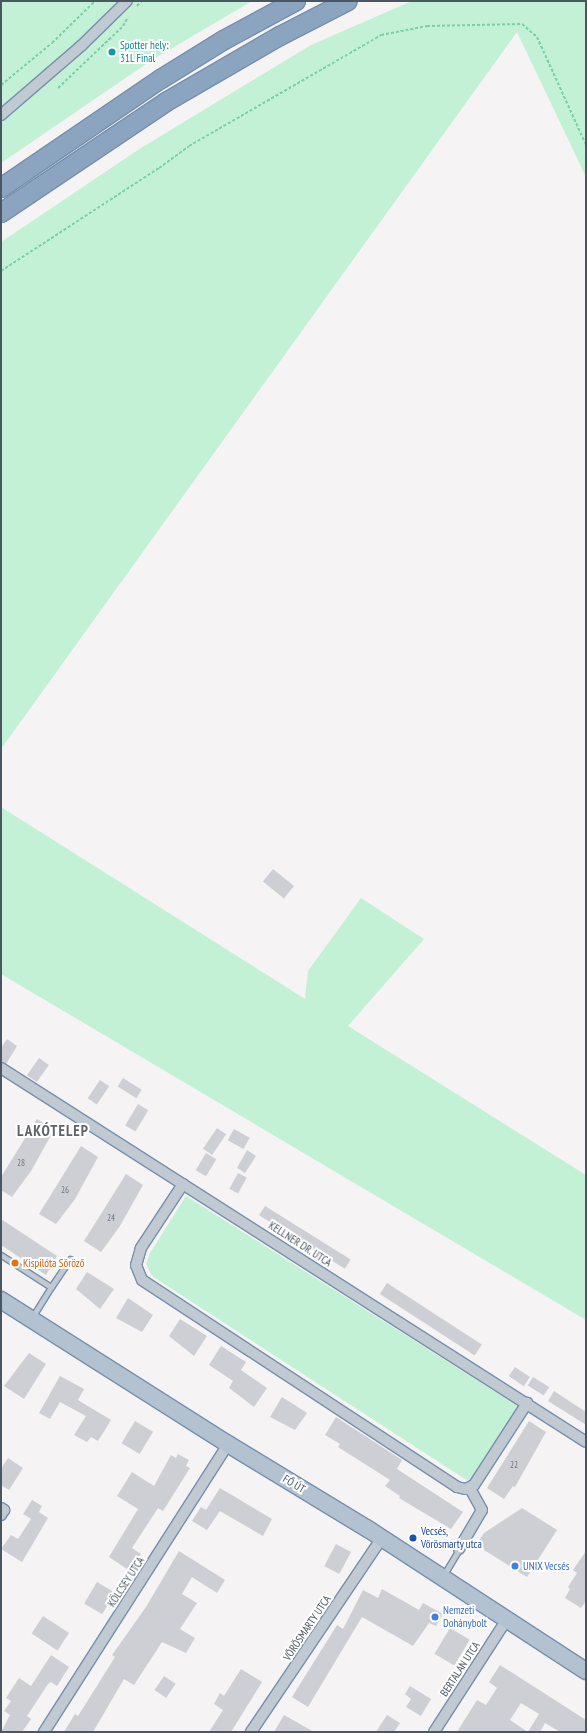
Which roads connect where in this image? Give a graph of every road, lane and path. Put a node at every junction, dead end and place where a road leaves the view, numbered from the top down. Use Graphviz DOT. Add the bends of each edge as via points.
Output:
graph roads {
  1 [pos="95,1"];
  2 [pos="126,1"];
  3 [pos="142,1"];
  4 [pos="296,1"];
  5 [pos="348,1"];
  6 [pos="1,85"];
  7 [pos="58,88"];
  8 [pos="1,115"];
  9 [pos="586,145"];
  10 [pos="1,188"];
  11 [pos="1,213"];
  12 [pos="1,271"];
  13 [pos="1,1068"];
  14 [pos="183,1184"];
  15 [pos="1,1254"];
  16 [pos="70,1259"];
  17 [pos="51,1287"];
  18 [pos="1,1300"];
  19 [pos="31,1319"];
  20 [pos="527,1403"];
  21 [pos="586,1442"];
  22 [pos="228,1444"];
  23 [pos="470,1488"];
  24 [pos="382,1538"];
  25 [pos="459,1549"];
  26 [pos="443,1576"];
  27 [pos="507,1619"];
  28 [pos="586,1670"];
  29 [pos="44,1732"];
  30 [pos="251,1732"];
  31 [pos="434,1732"];
  1 -- 6 [label="path" via="52,43"];
  2 -- 8 [label="street" via="81,46"];
  3 -- 7 [label="path" via="123,26"];
  4 -- 10 [label="highway" via="224,40 161,79"];
  5 -- 11 [label="highway" via="280,36 166,102"];
  9 -- 12 [label="path" via="537,37 522,24 427,26 381,35 189,146"];
  13 -- 14 [label="street, KELLNER DR. UTCA"];
  14 -- 20 [label="street, KELLNER DR. UTCA"];
  14 -- 23 [label="street" via="141,1248 136,1265 142,1280 457,1487"];
  15 -- 17 [label="lane"];
  16 -- 17 [label="lane"];
  17 -- 19 [label="lane"];
  18 -- 19 [label="main road, FŐ ÚT"];
  19 -- 22 [label="main road, FŐ ÚT"];
  20 -- 21 [label="street, KELLNER DR. UTCA"];
  20 -- 23 [label="street"];
  22 -- 24 [label="main road, FŐ ÚT"];
  22 -- 29 [label="street, KÖLCSEY UTCA"];
  23 -- 25 [label="street" via="482,1510"];
  24 -- 26 [label="main road, FŐ ÚT"];
  24 -- 30 [label="street, VÖRÖSMARTY UTCA"];
  25 -- 26 [label="lane"];
  26 -- 27 [label="main road, FŐ ÚT"];
  27 -- 28 [label="main road, FŐ ÚT"];
  27 -- 31 [label="street, BERTALAN UTCA"];
}
